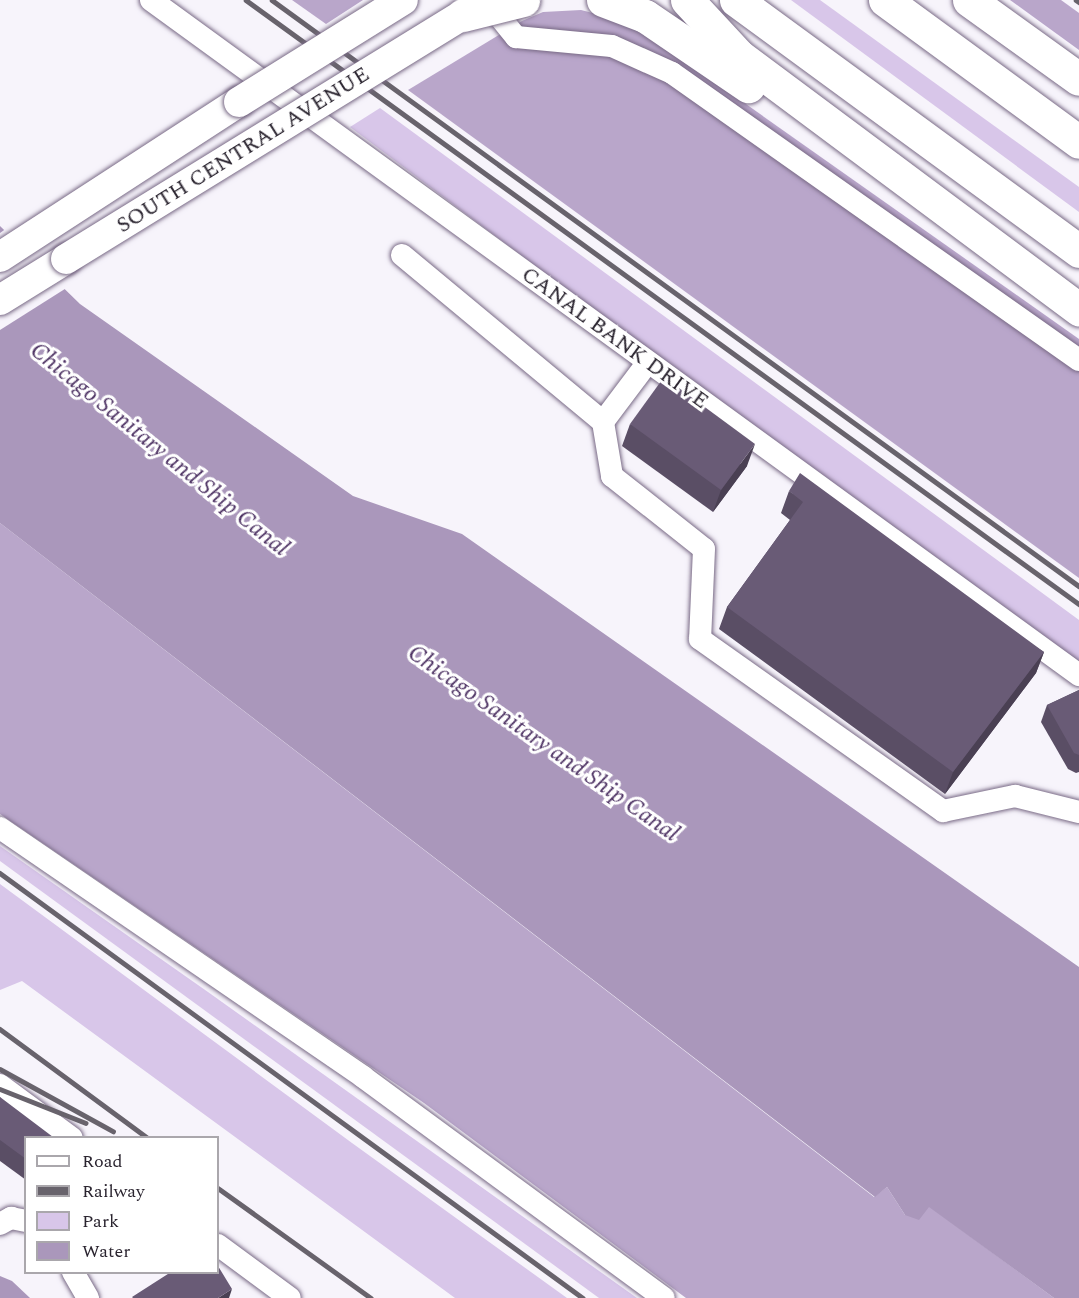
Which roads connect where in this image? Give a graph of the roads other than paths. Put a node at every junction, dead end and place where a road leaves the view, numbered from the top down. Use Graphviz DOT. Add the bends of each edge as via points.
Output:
graph roads {
  1 [pos="151,0"];
  2 [pos="403,0"];
  3 [pos="523,0"];
  4 [pos="603,0"];
  5 [pos="687,0"];
  6 [pos="736,0"];
  7 [pos="885,0"];
  8 [pos="969,0"];
  9 [pos="474,7"];
  10 [pos="734,64"];
  11 [pos="1079,80"];
  12 [pos="1079,142"];
  13 [pos="1079,251"];
  14 [pos="402,255"];
  15 [pos="0,257"];
  16 [pos="0,300"];
  17 [pos="1079,309"];
  18 [pos="1079,360"];
  19 [pos="648,362"];
  20 [pos="603,422"];
  21 [pos="1079,675"];
  22 [pos="1079,812"];
  23 [pos="0,828"];
  24 [pos="0,1085"];
  25 [pos="71,1136"];
  26 [pos="24,1221"];
  27 [pos="0,1224"];
  28 [pos="219,1246"];
  29 [pos="74,1274"];
  30 [pos="88,1298"];
  31 [pos="290,1298"];
  32 [pos="664,1298"];
  1 -- 19 [label="lane, CANAL BANK DRIVE"];
  2 -- 15 [label="main road, SOUTH CENTRAL AVENUE, bridge"];
  3 -- 9 [label="highway, bridge"];
  4 -- 10 [label="highway" via="645,16"];
  5 -- 10 [label="highway"];
  6 -- 13 [label="highway"];
  7 -- 12 [label="highway"];
  8 -- 11 [label="highway"];
  9 -- 16 [label="main road, SOUTH CENTRAL AVENUE, bridge"];
  9 -- 18 [label="lane" via="516,37 612,46 672,73"];
  10 -- 17 [label="highway"];
  14 -- 20 [label="lane"];
  19 -- 20 [label="lane"];
  19 -- 21 [label="lane, CANAL BANK DRIVE"];
  20 -- 22 [label="lane" via="612,476 704,549 700,639 943,811 1015,796"];
  23 -- 32 [label="lane" via="363,1077"];
  24 -- 25 [label="lane"];
  26 -- 27 [label="lane" via="11,1218"];
  28 -- 31 [label="lane"];
  29 -- 30 [label="lane"];
}
